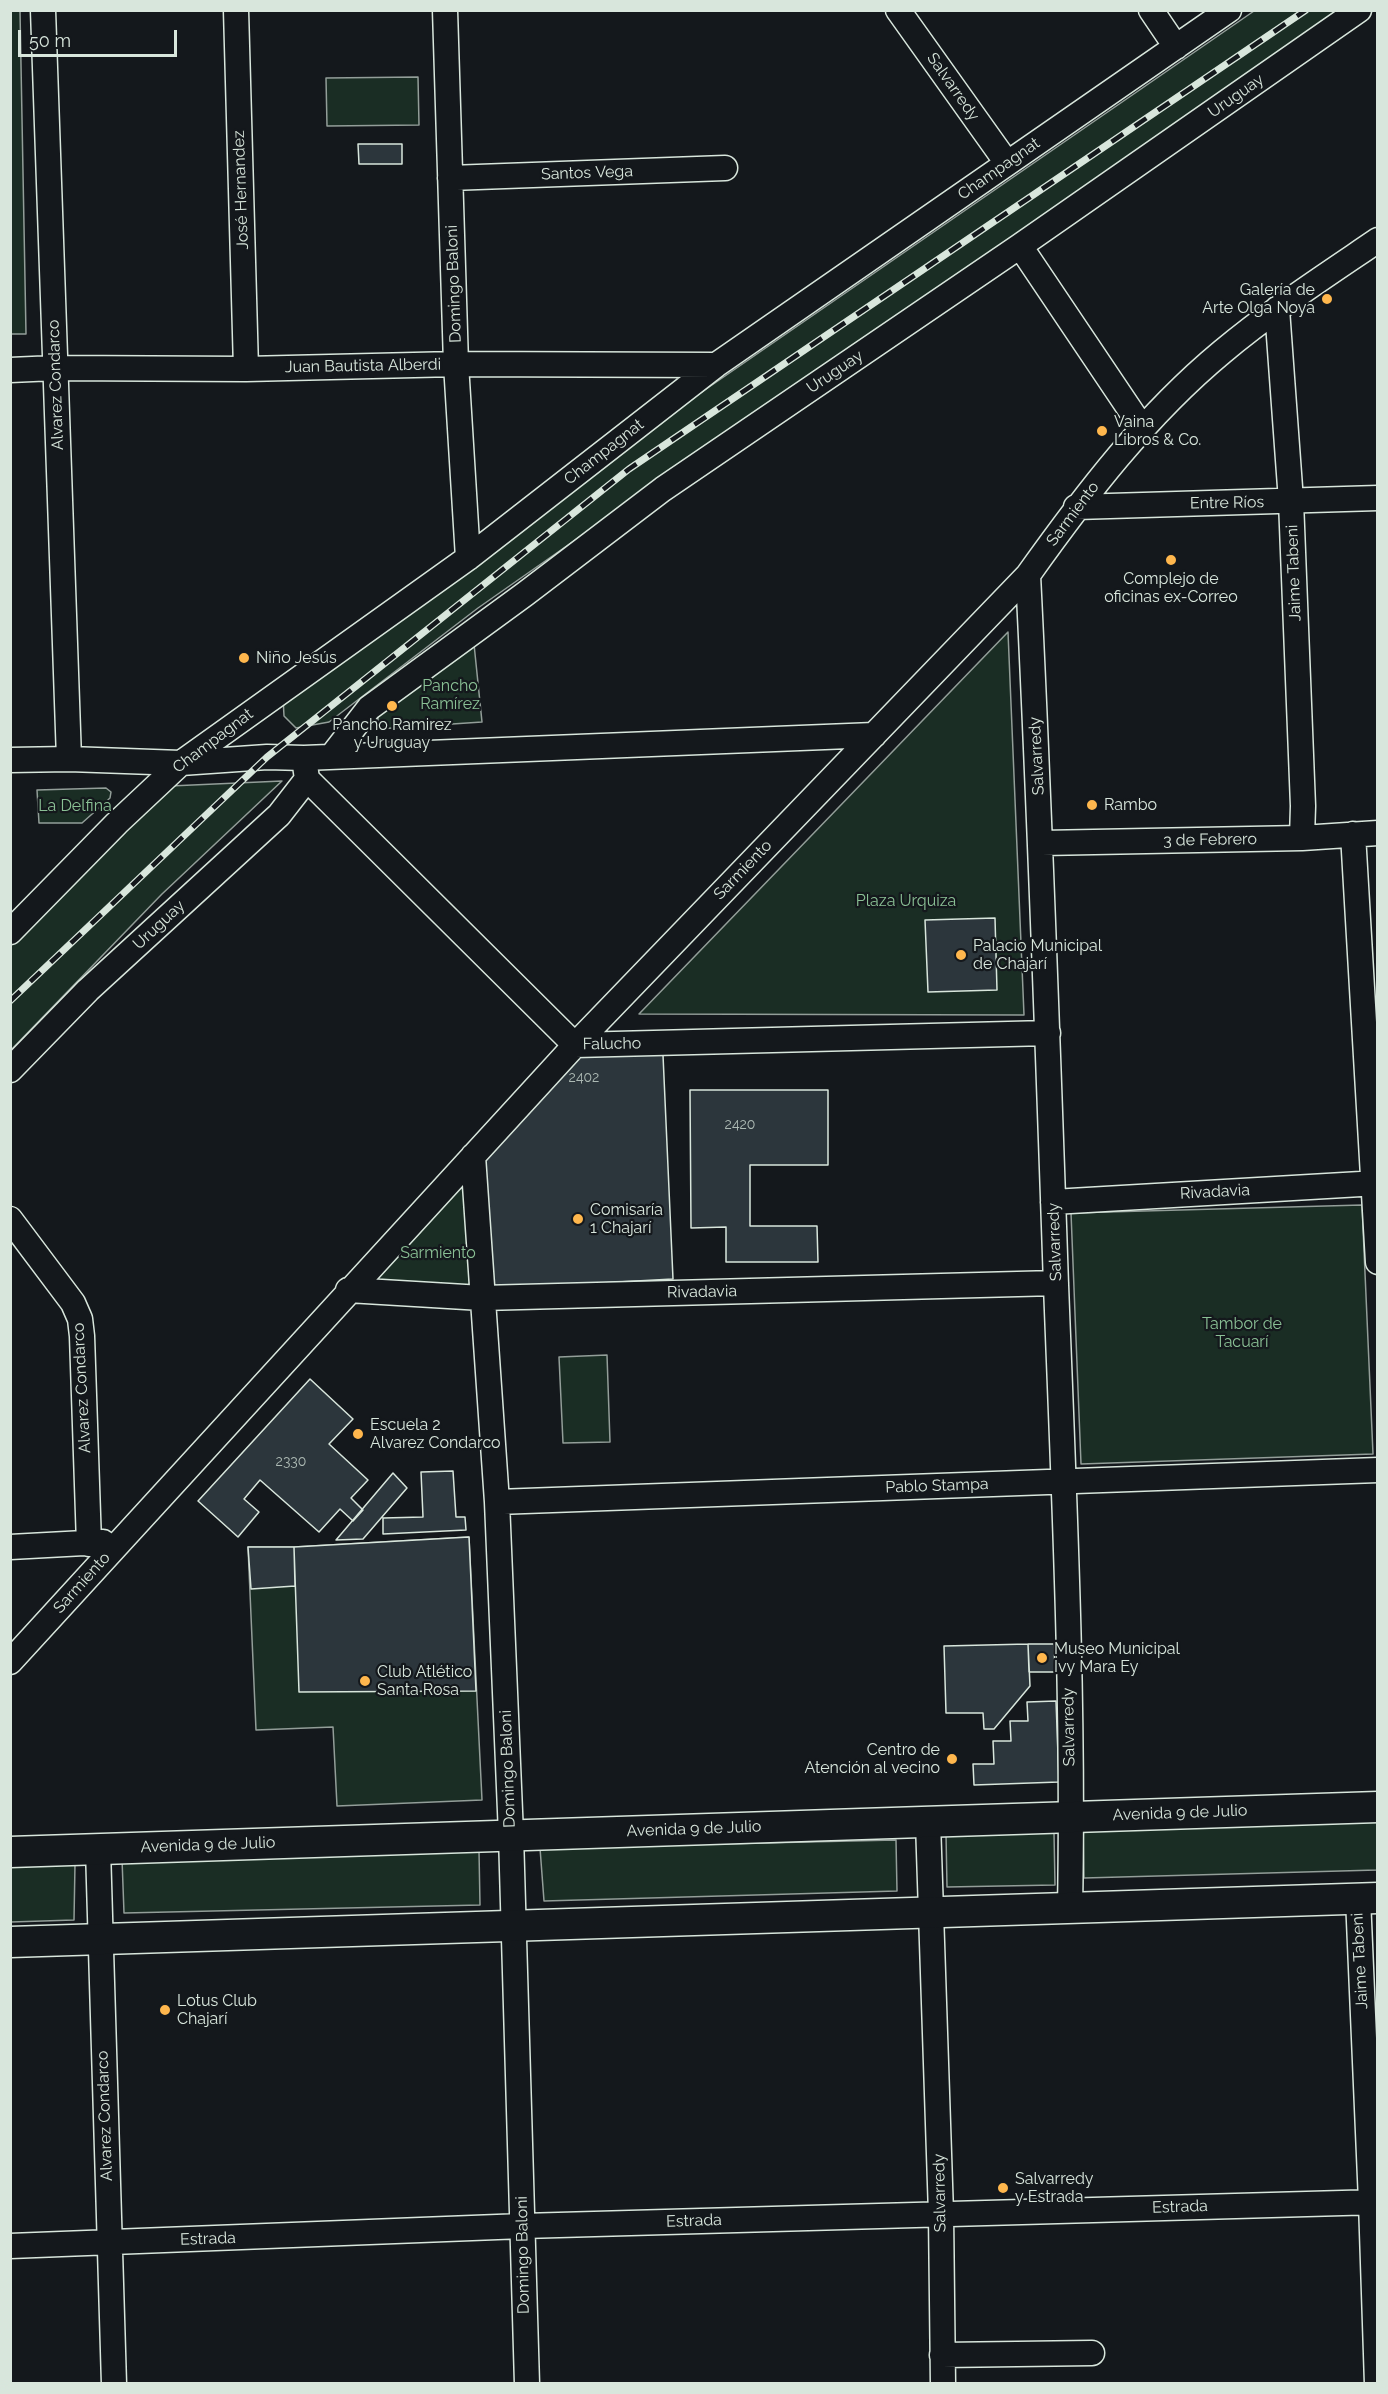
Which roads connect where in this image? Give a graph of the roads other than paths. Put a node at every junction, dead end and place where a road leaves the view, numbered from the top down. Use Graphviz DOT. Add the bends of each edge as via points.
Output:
graph roads {
  1 [pos="43,10"];
  2 [pos="236,10"];
  3 [pos="445,10"];
  4 [pos="898,10"];
  5 [pos="1151,10"];
  6 [pos="1229,10"];
  7 [pos="1359,10"];
  8 [pos="1176,47"];
  9 [pos="1007,164"];
  10 [pos="725,168"];
  11 [pos="450,178"];
  12 [pos="1377,240"];
  13 [pos="1020,246"];
  14 [pos="1277,309"];
  15 [pos="456,364"];
  16 [pos="716,364"];
  17 [pos="55,368"];
  18 [pos="246,369"];
  19 [pos="10,370"];
  20 [pos="1143,429"];
  21 [pos="1377,498"];
  22 [pos="1291,501"];
  23 [pos="1076,507"];
  24 [pos="468,558"];
  25 [pos="1028,575"];
  26 [pos="874,735"];
  27 [pos="331,757"];
  28 [pos="69,759"];
  29 [pos="10,760"];
  30 [pos="181,763"];
  31 [pos="306,769"];
  32 [pos="1353,834"];
  33 [pos="1377,834"];
  34 [pos="1302,838"];
  35 [pos="1042,843"];
  36 [pos="10,932"];
  37 [pos="1048,1033"];
  38 [pos="575,1045"];
  39 [pos="10,1070"];
  40 [pos="472,1156"];
  41 [pos="1375,1183"];
  42 [pos="1053,1202"];
  43 [pos="10,1219"];
  44 [pos="1377,1262"];
  45 [pos="1056,1283"];
  46 [pos="348,1290"];
  47 [pos="482,1298"];
  48 [pos="1377,1470"];
  49 [pos="1063,1481"];
  50 [pos="497,1502"];
  51 [pos="121,1541"];
  52 [pos="89,1544"];
  53 [pos="10,1547"];
  54 [pos="10,1662"];
  55 [pos="1377,1807"];
  56 [pos="1072,1817"];
  57 [pos="928,1822"];
  58 [pos="511,1835"];
  59 [pos="98,1849"];
  60 [pos="10,1852"];
  61 [pos="1368,1898"];
  62 [pos="1070,1908"];
  63 [pos="931,1913"];
  64 [pos="514,1927"];
  65 [pos="100,1940"];
  66 [pos="10,1942"];
  67 [pos="1374,2202"];
  68 [pos="940,2214"];
  69 [pos="523,2226"];
  70 [pos="109,2243"];
  71 [pos="10,2246"];
  72 [pos="1092,2353"];
  73 [pos="942,2355"];
  74 [pos="114,2384"];
  75 [pos="527,2384"];
  76 [pos="943,2384"];
  77 [pos="1377,2384"];
  1 -- 17 [label="street, Alvarez Condarco"];
  2 -- 18 [label="street, José Hernandez"];
  3 -- 11 [label="street, Domingo Baloni"];
  4 -- 9 [label="street, Salvarredy"];
  5 -- 8 [label="street"];
  6 -- 8 [label="street, Champagnat"];
  7 -- 13 [label="street, Uruguay"];
  8 -- 9 [label="street, Champagnat"];
  9 -- 16 [label="street, Champagnat"];
  10 -- 11 [label="street, Santos Vega"];
  11 -- 15 [label="street, Domingo Baloni"];
  12 -- 14 [label="street, Sarmiento"];
  13 -- 20 [label="street"];
  13 -- 27 [label="street, Uruguay" via="663,489 369,708"];
  14 -- 20 [label="street, Sarmiento" via="1185,385"];
  14 -- 22 [label="street, Jaime Tabeni"];
  15 -- 16 [label="street, Juan Bautista Alberdi"];
  15 -- 18 [label="street, Juan Bautista Alberdi"];
  15 -- 24 [label="street, Domingo Baloni"];
  16 -- 24 [label="street, Champagnat"];
  17 -- 18 [label="street, Juan Bautista Alberdi"];
  17 -- 19 [label="street, Juan Bautista Alberdi"];
  17 -- 28 [label="street, Alvarez Condarco"];
  20 -- 23 [label="street, Sarmiento"];
  21 -- 22 [label="street, Entre Ríos"];
  22 -- 23 [label="street, Entre Ríos"];
  22 -- 34 [label="street, Jaime Tabeni"];
  23 -- 25 [label="street, Sarmiento"];
  24 -- 30 [label="street, Champagnat"];
  25 -- 26 [label="street, Sarmiento"];
  25 -- 35 [label="street, Salvarredy"];
  26 -- 27 [label="street"];
  26 -- 38 [label="street, Sarmiento"];
  27 -- 31 [label="street"];
  28 -- 29 [label="street"];
  28 -- 30 [label="street"];
  30 -- 31 [label="street" via="267,757"];
  30 -- 36 [label="street, Champagnat"];
  31 -- 38 [label="street, Falucho"];
  31 -- 39 [label="street, Uruguay" via="279,814 88,990"];
  32 -- 33 [label="street, 3 de Febrero"];
  32 -- 34 [label="street, 3 de Febrero"];
  32 -- 41 [label="street"];
  34 -- 35 [label="street, 3 de Febrero"];
  35 -- 37 [label="street, Salvarredy"];
  37 -- 38 [label="street, Falucho"];
  37 -- 42 [label="street, Salvarredy"];
  38 -- 40 [label="street, Sarmiento"];
  40 -- 46 [label="street, Sarmiento"];
  40 -- 47 [label="street, Domingo Baloni"];
  41 -- 42 [label="street, Rivadavia"];
  41 -- 44 [label="street"];
  42 -- 45 [label="street, Salvarredy"];
  43 -- 52 [label="street, Alvarez Condarco" via="80,1318"];
  45 -- 47 [label="street, Rivadavia"];
  45 -- 49 [label="street, Salvarredy"];
  46 -- 47 [label="street, Rivadavia"];
  46 -- 51 [label="street, Sarmiento"];
  47 -- 50 [label="street, Domingo Baloni"];
  48 -- 49 [label="street, Pablo Stampa"];
  49 -- 50 [label="street, Pablo Stampa"];
  49 -- 56 [label="street, Salvarredy"];
  50 -- 58 [label="street, Domingo Baloni"];
  51 -- 52 [label="street"];
  51 -- 54 [label="street, Sarmiento"];
  52 -- 53 [label="street"];
  55 -- 56 [label="main road, Avenida 9 de Julio"];
  56 -- 57 [label="main road, Avenida 9 de Julio"];
  56 -- 62 [label="street, Salvarredy"];
  57 -- 58 [label="main road, Avenida 9 de Julio"];
  57 -- 63 [label="street, Salvarredy"];
  58 -- 59 [label="main road, Avenida 9 de Julio"];
  58 -- 64 [label="street, Domingo Baloni"];
  59 -- 60 [label="main road, Avenida 9 de Julio"];
  59 -- 65 [label="street, Alvarez Condarco"];
  61 -- 62 [label="main road"];
  61 -- 67 [label="street, Jaime Tabeni"];
  62 -- 63 [label="main road"];
  63 -- 64 [label="main road"];
  63 -- 68 [label="street, Salvarredy"];
  64 -- 65 [label="main road"];
  64 -- 69 [label="street, Domingo Baloni"];
  65 -- 66 [label="main road"];
  65 -- 70 [label="street, Alvarez Condarco"];
  67 -- 68 [label="street, Estrada"];
  67 -- 77 [label="street, Jaime Tabeni"];
  68 -- 69 [label="street, Estrada"];
  68 -- 73 [label="street, Salvarredy"];
  69 -- 70 [label="street, Estrada"];
  69 -- 75 [label="street, Domingo Baloni"];
  70 -- 71 [label="street, Estrada"];
  70 -- 74 [label="street, Alvarez Condarco"];
  72 -- 73 [label="street"];
  73 -- 76 [label="street, Salvarredy"];
}
